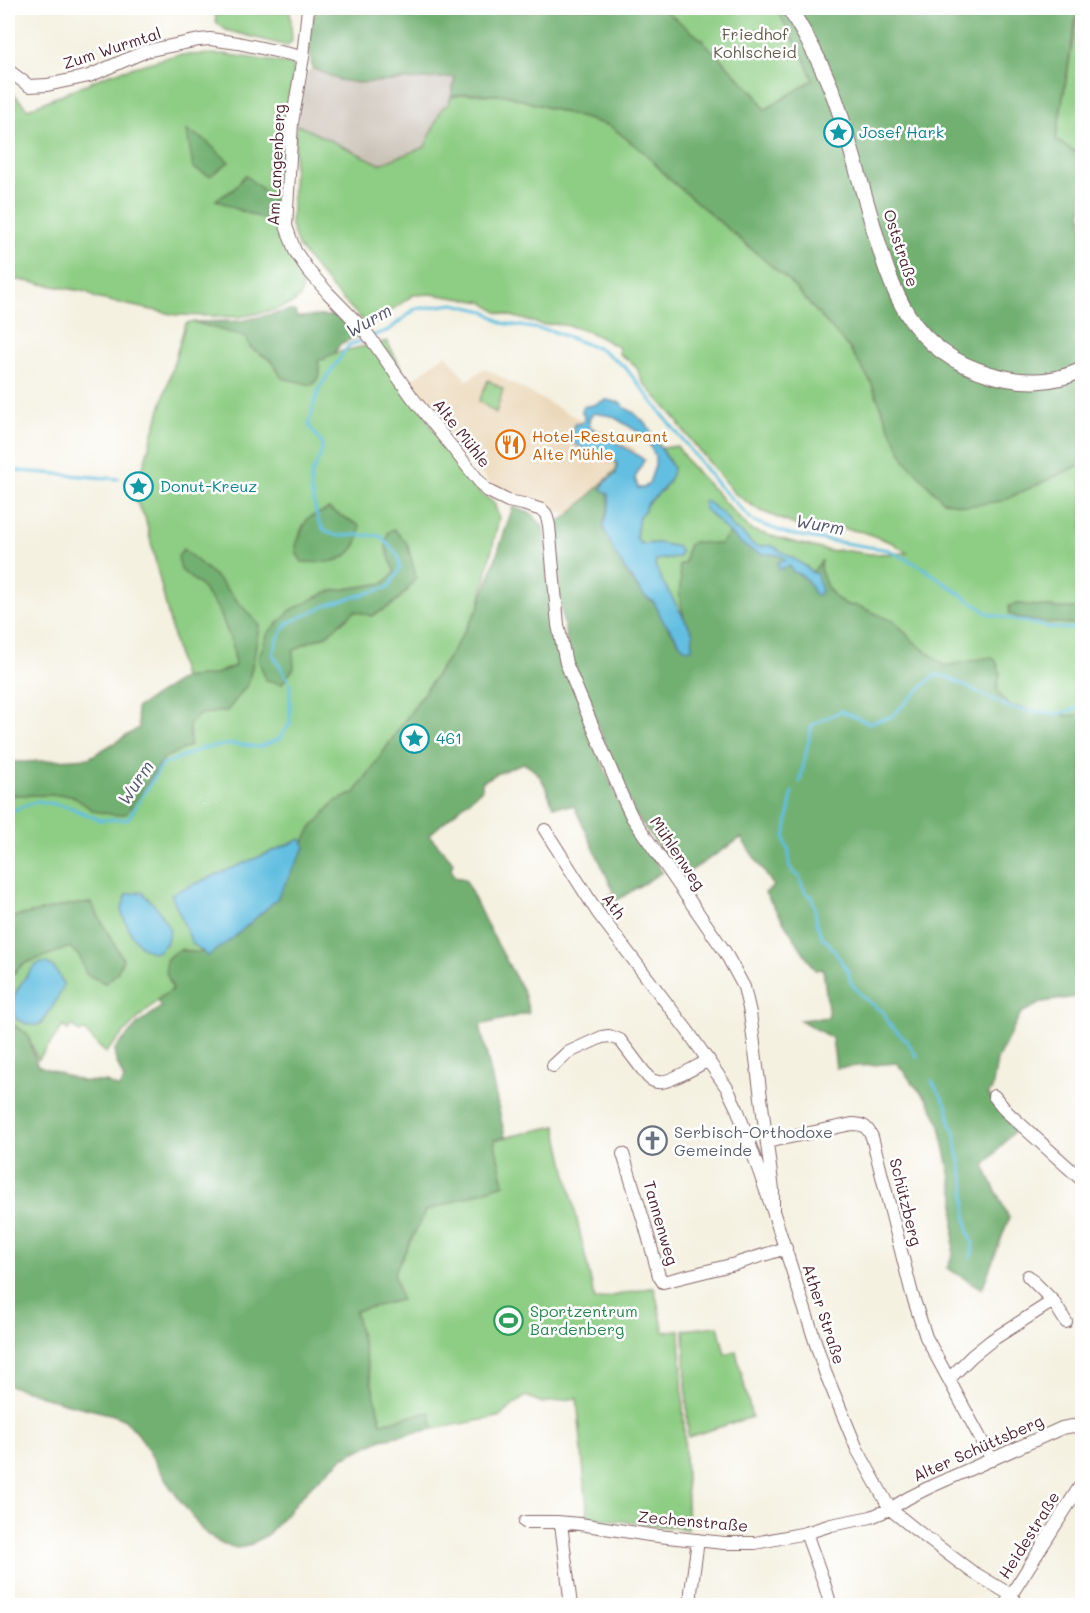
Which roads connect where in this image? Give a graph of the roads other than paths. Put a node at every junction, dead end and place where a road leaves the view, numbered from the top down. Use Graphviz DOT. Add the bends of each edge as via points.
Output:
graph roads {
  1 [pos="308,8"];
  2 [pos="789,8"];
  3 [pos="303,57"];
  4 [pos="8,70"];
  5 [pos="375,344"];
  6 [pos="1083,370"];
  7 [pos="546,514"];
  8 [pos="545,830"];
  9 [pos="663,998"];
  10 [pos="709,1060"];
  11 [pos="553,1066"];
  12 [pos="994,1096"];
  13 [pos="767,1142"];
  14 [pos="623,1154"];
  15 [pos="1083,1180"];
  16 [pos="773,1211"];
  17 [pos="786,1248"];
  18 [pos="1028,1276"];
  19 [pos="1053,1301"];
  20 [pos="1066,1323"];
  21 [pos="949,1379"];
  22 [pos="1083,1428"];
  23 [pos="992,1460"];
  24 [pos="1083,1483"];
  25 [pos="890,1509"];
  26 [pos="525,1522"];
  27 [pos="561,1523"];
  28 [pos="806,1533"];
  29 [pos="698,1540"];
  30 [pos="1007,1600"];
  31 [pos="571,1605"];
  32 [pos="691,1605"];
  33 [pos="831,1605"];
  34 [pos="1019,1605"];
  1 -- 3 [label="street, Am Langenberg"];
  2 -- 6 [label="street, Oststraße" via="831,87 889,276 912,321 949,357 998,377 1032,382"];
  3 -- 4 [label="street, Zum Wurmtal" via="210,39 146,51 89,76 47,85 29,86"];
  3 -- 5 [label="street, Am Langenberg" via="292,123 286,226 295,251 308,270"];
  5 -- 7 [label="street, Alte Mühle" via="412,398 486,490"];
  7 -- 13 [label="street, Mühlenweg" via="566,663 632,816 725,952 744,987"];
  8 -- 9 [label="street, Ath" via="598,914"];
  9 -- 10 [label="street, Ather Straße"];
  10 -- 11 [label="street" via="663,1082 651,1080 620,1040 609,1036 567,1053"];
  10 -- 16 [label="street, Ather Straße" via="738,1111"];
  12 -- 15 [label="street"];
  13 -- 16 [label="street, Mühlenweg"];
  13 -- 21 [label="street, Schützberg" via="852,1124 868,1128 920,1320"];
  14 -- 17 [label="street, Tannenweg" via="663,1282"];
  16 -- 17 [label="street, Ather Straße"];
  17 -- 25 [label="street, Ather Straße" via="842,1415"];
  18 -- 19 [label="street"];
  19 -- 20 [label="street"];
  19 -- 21 [label="street" via="992,1340"];
  21 -- 23 [label="street, Schützberg"];
  22 -- 23 [label="street, Alter Schüttsberg" via="1062,1428"];
  23 -- 25 [label="street, Alter Schüttsberg"];
  24 -- 30 [label="street, Heidestraße"];
  25 -- 28 [label="street, Zechenstraße"];
  25 -- 30 [label="street, Ather Straße"];
  26 -- 27 [label="street, Zechenstraße"];
  27 -- 29 [label="street, Zechenstraße"];
  27 -- 31 [label="street"];
  28 -- 29 [label="street, Zechenstraße" via="755,1543"];
  28 -- 33 [label="street"];
  29 -- 32 [label="street"];
  30 -- 34 [label="street"];
}
